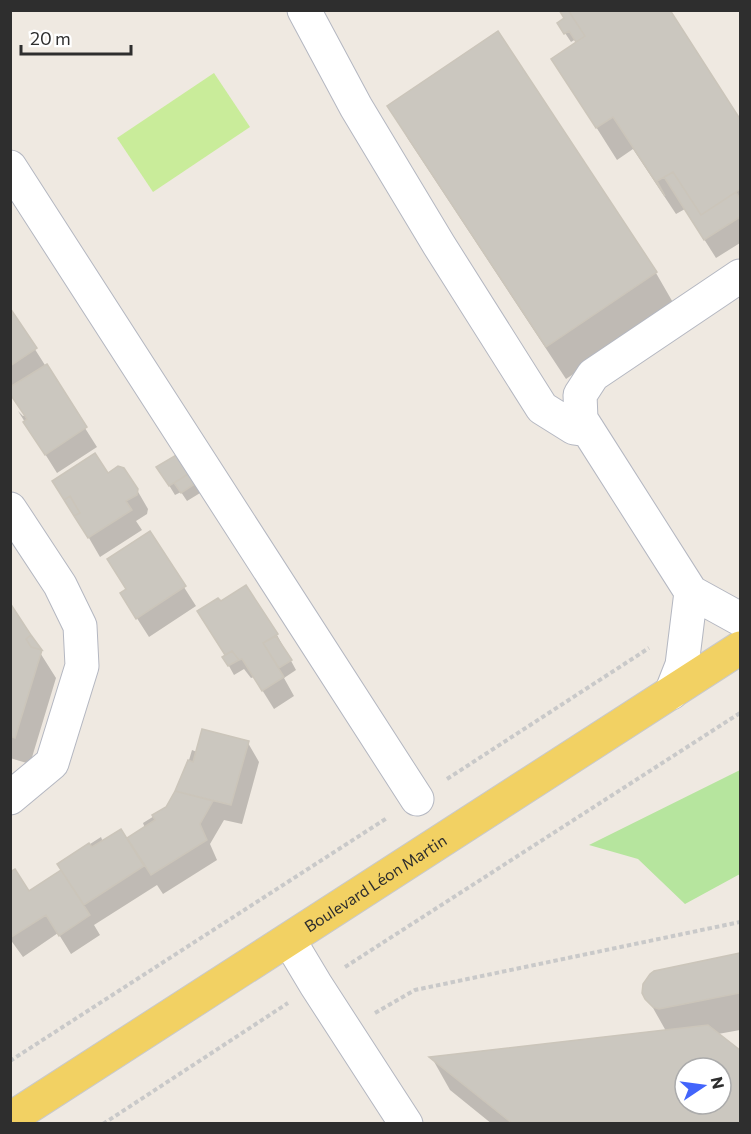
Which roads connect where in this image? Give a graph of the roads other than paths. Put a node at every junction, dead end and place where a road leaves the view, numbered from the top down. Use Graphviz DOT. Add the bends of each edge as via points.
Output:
graph roads {
  1 [pos="304,10"];
  2 [pos="10,167"];
  3 [pos="741,276"];
  4 [pos="588,430"];
  5 [pos="10,509"];
  6 [pos="691,592"];
  7 [pos="741,619"];
  8 [pos="741,648"];
  9 [pos="671,693"];
  10 [pos="10,798"];
  11 [pos="417,799"];
  12 [pos="289,940"];
  13 [pos="10,1119"];
  14 [pos="406,1124"];
  1 -- 4 [label="street" via="356,107 542,408 574,428"];
  2 -- 11 [label="street"];
  3 -- 4 [label="street" via="592,375 580,395 582,419"];
  4 -- 6 [label="street"];
  5 -- 10 [label="street" via="60,585 80,626 82,666 52,763"];
  6 -- 7 [label="street"];
  6 -- 9 [label="street" via="682,665"];
  8 -- 9 [label="main road, Boulevard Léon Martin"];
  9 -- 12 [label="main road, Boulevard Léon Martin"];
  12 -- 13 [label="main road, Boulevard Léon Martin"];
  12 -- 14 [label="street"];
}
